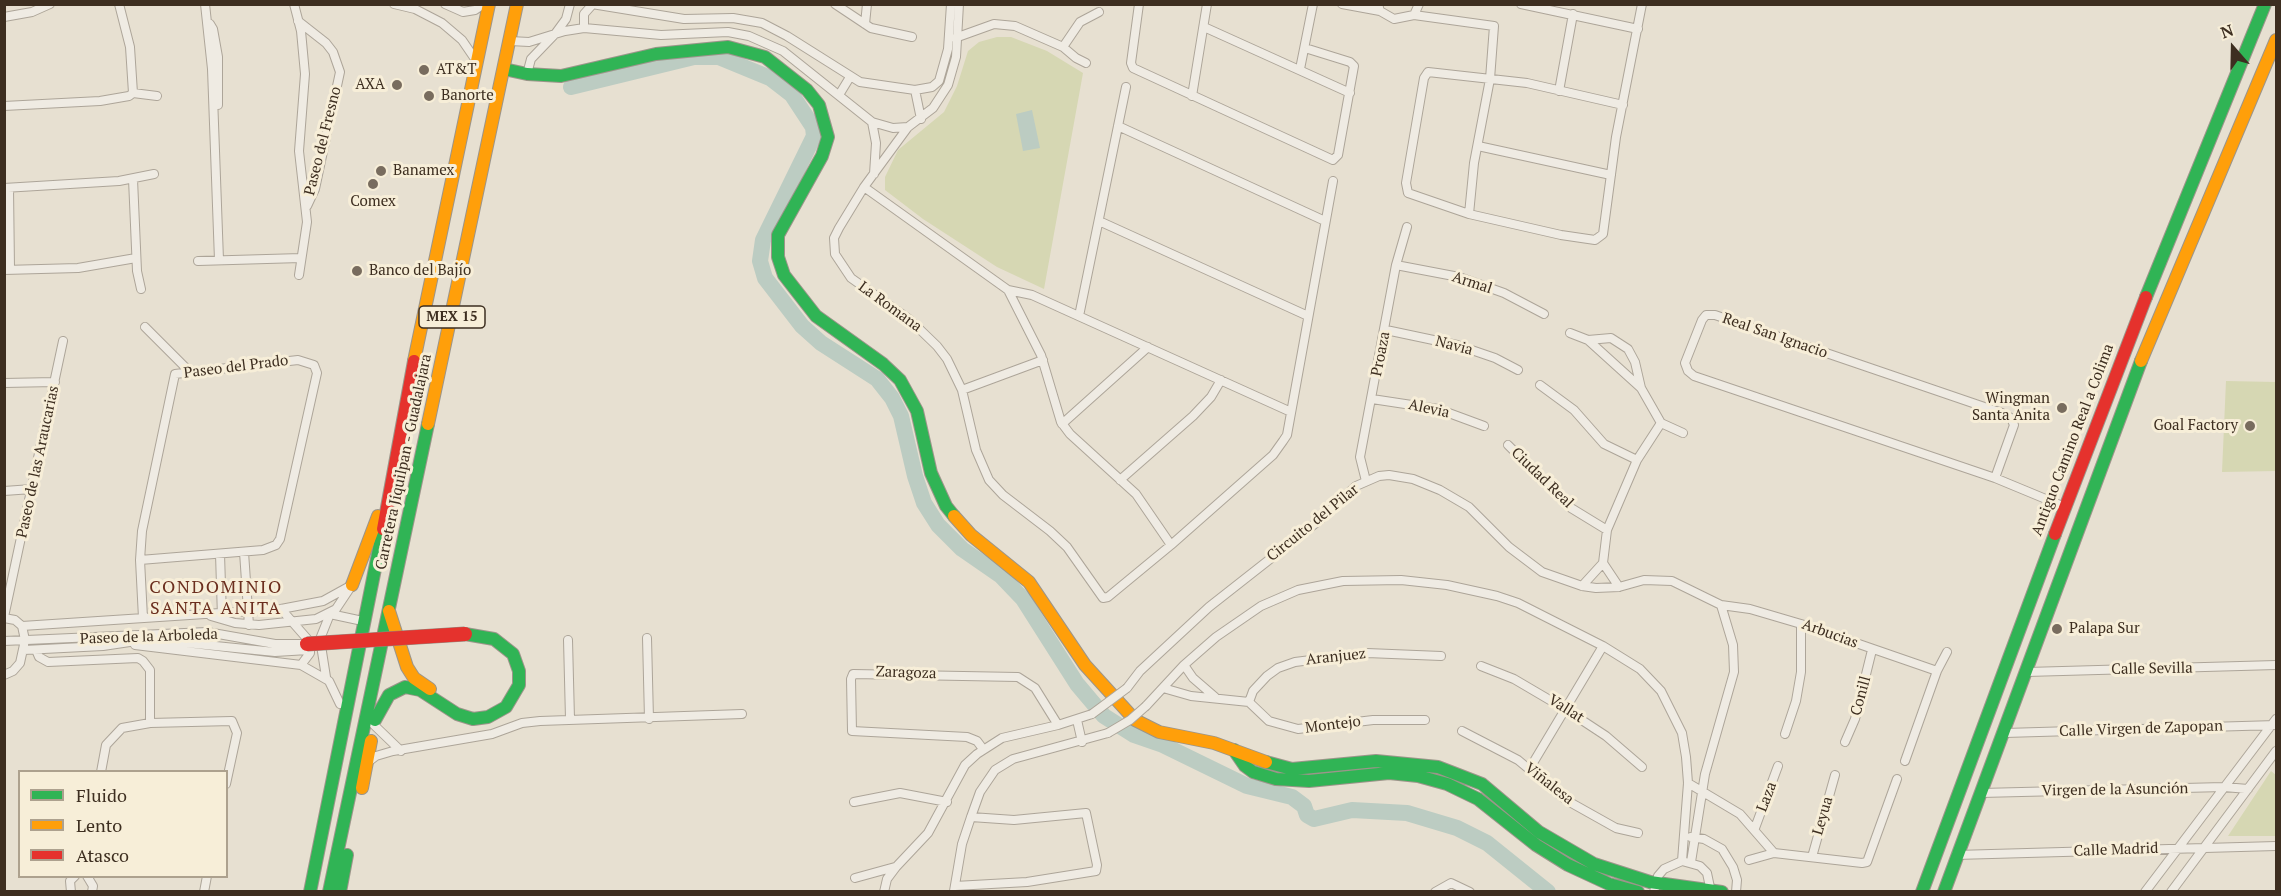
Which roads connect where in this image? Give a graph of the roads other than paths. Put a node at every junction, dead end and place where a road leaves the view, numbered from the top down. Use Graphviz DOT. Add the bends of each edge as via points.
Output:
graph roads {
  1 [pos="50,4"];
  2 [pos="119,4"];
  3 [pos="205,4"];
  4 [pos="294,4"];
  5 [pos="394,4"];
  6 [pos="430,4"];
  7 [pos="445,4"];
  8 [pos="484,4"];
  9 [pos="489,4"];
  10 [pos="517,4"];
  11 [pos="570,4"];
  12 [pos="835,4"];
  13 [pos="867,4"];
  14 [pos="951,4"];
  15 [pos="959,4"];
  16 [pos="1139,4"];
  17 [pos="1207,4"];
  18 [pos="1312,4"];
  19 [pos="1342,4"];
  20 [pos="1419,4"];
  21 [pos="1521,4"];
  22 [pos="1642,4"];
  23 [pos="2265,4"];
  24 [pos="592,5"];
  25 [pos="1379,8"];
  26 [pos="1100,12"];
  27 [pos="1573,14"];
  28 [pos="428,15"];
  29 [pos="1414,15"];
  30 [pos="4,17"];
  31 [pos="298,21"];
  32 [pos="865,24"];
  33 [pos="1204,27"];
  34 [pos="584,28"];
  35 [pos="1638,28"];
  36 [pos="555,34"];
  37 [pos="912,37"];
  38 [pos="959,37"];
  39 [pos="2277,40"];
  40 [pos="510,41"];
  41 [pos="949,41"];
  42 [pos="1064,47"];
  43 [pos="1305,48"];
  44 [pos="477,61"];
  45 [pos="1086,63"];
  46 [pos="504,69"];
  47 [pos="1300,69"];
  48 [pos="527,74"];
  49 [pos="850,77"];
  50 [pos="1490,79"];
  51 [pos="1126,87"];
  52 [pos="915,90"];
  53 [pos="1559,91"];
  54 [pos="133,93"];
  55 [pos="1350,93"];
  56 [pos="838,94"];
  57 [pos="157,96"];
  58 [pos="1192,96"];
  59 [pos="1623,105"];
  60 [pos="4,106"];
  61 [pos="921,119"];
  62 [pos="872,122"];
  63 [pos="1118,126"];
  64 [pos="908,127"];
  65 [pos="1478,146"];
  66 [pos="154,174"];
  67 [pos="874,174"];
  68 [pos="1611,175"];
  69 [pos="133,179"];
  70 [pos="1333,181"];
  71 [pos="864,187"];
  72 [pos="7,188"];
  73 [pos="306,206"];
  74 [pos="1468,214"];
  75 [pos="1099,221"];
  76 [pos="1325,221"];
  77 [pos="1407,227"];
  78 [pos="136,258"];
  79 [pos="301,258"];
  80 [pos="219,260"];
  81 [pos="198,261"];
  82 [pos="1396,265"];
  83 [pos="7,269"];
  84 [pos="299,275"];
  85 [pos="141,289"];
  86 [pos="1008,290"];
  87 [pos="1544,314"];
  88 [pos="1080,316"];
  89 [pos="1308,316"];
  90 [pos="145,327"];
  91 [pos="1386,330"];
  92 [pos="1570,333"];
  93 [pos="1588,339"];
  94 [pos="63,341"];
  95 [pos="1148,347"];
  96 [pos="1043,360"];
  97 [pos="1518,370"];
  98 [pos="189,371"];
  99 [pos="1221,380"];
  100 [pos="54,381"];
  101 [pos="4,383"];
  102 [pos="1540,385"];
  103 [pos="1641,388"];
  104 [pos="962,390"];
  105 [pos="1372,399"];
  106 [pos="1291,412"];
  107 [pos="1661,423"];
  108 [pos="1062,424"];
  109 [pos="1484,426"];
  110 [pos="1683,433"];
  111 [pos="1508,446"];
  112 [pos="1637,460"];
  113 [pos="1995,478"];
  114 [pos="1120,480"];
  115 [pos="1366,480"];
  116 [pos="32,489"];
  117 [pos="4,491"];
  118 [pos="390,493"];
  119 [pos="2065,507"];
  120 [pos="1607,530"];
  121 [pos="1171,545"];
  122 [pos="244,552"];
  123 [pos="220,554"];
  124 [pos="140,560"];
  125 [pos="1603,563"];
  126 [pos="352,585"];
  127 [pos="1582,586"];
  128 [pos="1619,587"];
  129 [pos="368,600"];
  130 [pos="1721,605"];
  131 [pos="281,609"];
  132 [pos="248,610"];
  133 [pos="389,611"];
  134 [pos="330,614"];
  135 [pos="222,616"];
  136 [pos="4,617"];
  137 [pos="143,618"];
  138 [pos="358,620"];
  139 [pos="296,623"];
  140 [pos="1801,624"];
  141 [pos="249,625"];
  142 [pos="22,626"];
  143 [pos="385,629"];
  144 [pos="464,637"];
  145 [pos="647,638"];
  146 [pos="25,639"];
  147 [pos="568,640"];
  148 [pos="4,641"];
  149 [pos="126,644"];
  150 [pos="1604,646"];
  151 [pos="307,647"];
  152 [pos="24,650"];
  153 [pos="36,650"];
  154 [pos="1872,650"];
  155 [pos="1947,652"];
  156 [pos="1441,656"];
  157 [pos="301,665"];
  158 [pos="1184,665"];
  159 [pos="2277,665"];
  160 [pos="1480,666"];
  161 [pos="1937,671"];
  162 [pos="2027,672"];
  163 [pos="4,675"];
  164 [pos="326,678"];
  165 [pos="1162,688"];
  166 [pos="1215,697"];
  167 [pos="1249,702"];
  168 [pos="340,704"];
  169 [pos="1565,709"];
  170 [pos="742,714"];
  171 [pos="649,718"];
  172 [pos="570,719"];
  173 [pos="1077,720"];
  174 [pos="1425,720"];
  175 [pos="150,723"];
  176 [pos="374,723"];
  177 [pos="2275,723"];
  178 [pos="1058,725"];
  179 [pos="1462,731"];
  180 [pos="2005,733"];
  181 [pos="1785,734"];
  182 [pos="1082,742"];
  183 [pos="1845,742"];
  184 [pos="983,749"];
  185 [pos="1234,749"];
  186 [pos="401,751"];
  187 [pos="2277,751"];
  188 [pos="1905,761"];
  189 [pos="367,763"];
  190 [pos="1778,766"];
  191 [pos="1642,767"];
  192 [pos="1530,768"];
  193 [pos="101,770"];
  194 [pos="228,775"];
  195 [pos="1835,775"];
  196 [pos="1897,779"];
  197 [pos="1688,783"];
  198 [pos="2224,787"];
  199 [pos="2248,789"];
  200 [pos="1702,790"];
  201 [pos="1981,793"];
  202 [pos="854,802"];
  203 [pos="947,802"];
  204 [pos="971,816"];
  205 [pos="1755,828"];
  206 [pos="1638,833"];
  207 [pos="1685,836"];
  208 [pos="1695,837"];
  209 [pos="2277,846"];
  210 [pos="2205,848"];
  211 [pos="2177,849"];
  212 [pos="1774,853"];
  213 [pos="1956,855"];
  214 [pos="1812,856"];
  215 [pos="1749,860"];
  216 [pos="1686,862"];
  217 [pos="896,867"];
  218 [pos="855,878"];
  219 [pos="1654,887"];
  220 [pos="955,889"];
  221 [pos="302,891"];
  222 [pos="310,891"];
  223 [pos="329,891"];
  224 [pos="340,891"];
  225 [pos="884,891"];
  226 [pos="1435,891"];
  227 [pos="1470,891"];
  228 [pos="1638,891"];
  229 [pos="1715,891"];
  230 [pos="1736,891"];
  231 [pos="1922,891"];
  232 [pos="1944,891"];
  233 [pos="2145,891"];
  234 [pos="2171,891"];
  1 -- 30 [label="street"];
  2 -- 54 [label="street" via="127,27"];
  3 -- 80 [label="street" via="219,69 214,120"];
  4 -- 31 [label="street, Paseo del Fresno"];
  5 -- 28 [label="street"];
  6 -- 28 [label="street"];
  7 -- 8 [label="street" via="463,12"];
  9 -- 44 [label="main road, Carretera Jiquilpan - Guadalajara / MEX 15"];
  10 -- 40 [label="main road, Carretera Jiquilpan - Guadalajara / MEX 15"];
  11 -- 36 [label="street" via="566,19"];
  12 -- 32 [label="street"];
  13 -- 32 [label="street"];
  14 -- 41 [label="street"];
  15 -- 38 [label="street"];
  16 -- 58 [label="street" via="1132,68"];
  17 -- 33 [label="street"];
  18 -- 43 [label="street"];
  19 -- 25 [label="street"];
  20 -- 29 [label="street"];
  21 -- 27 [label="street"];
  22 -- 35 [label="street"];
  23 -- 119 [label="main road, Antiguo Camino Real a Colima"];
  24 -- 34 [label="street" via="584,14"];
  24 -- 49 [label="street" via="684,19 733,18 762,24"];
  25 -- 29 [label="street" via="1394,19"];
  26 -- 42 [label="street" via="1080,22"];
  27 -- 35 [label="street"];
  27 -- 53 [label="street"];
  28 -- 44 [label="street" via="462,40"];
  29 -- 50 [label="street" via="1494,26"];
  31 -- 73 [label="street, Paseo del Fresno" via="305,74 299,151"];
  31 -- 73 [label="street, Paseo del Fresno" via="326,43 340,72 315,189"];
  32 -- 37 [label="street"];
  33 -- 47 [label="street"];
  33 -- 58 [label="street"];
  34 -- 36 [label="street"];
  34 -- 56 [label="street" via="661,35 728,32 749,36 783,51"];
  35 -- 59 [label="street"];
  36 -- 40 [label="street" via="529,42"];
  36 -- 48 [label="street" via="531,59"];
  38 -- 41 [label="street"];
  38 -- 42 [label="street" via="1004,24"];
  38 -- 61 [label="street, La Romana" via="948,85"];
  39 -- 162 [label="main road" via="2132,385"];
  40 -- 46 [label="main road, Carretera Jiquilpan - Guadalajara / MEX 15"];
  41 -- 52 [label="street" via="939,81 932,87"];
  42 -- 45 [label="street"];
  43 -- 47 [label="street"];
  43 -- 55 [label="street" via="1353,63"];
  44 -- 118 [label="main road, Carretera Jiquilpan - Guadalajara / MEX 15" via="427,293"];
  46 -- 48 [label="main road"];
  46 -- 133 [label="main road, Carretera Jiquilpan - Guadalajara / MEX 15"];
  47 -- 55 [label="street"];
  48 -- 185 [label="main road" via="561,76 656,54 728,47 765,57 800,83 819,105 828,138 778,235 778,257 789,283 816,316 900,380 913,401 931,473 946,506 970,535 1029,582 1069,644 1135,720 1147,727"];
  49 -- 52 [label="street" via="872,86"];
  49 -- 56 [label="street"];
  50 -- 53 [label="street"];
  50 -- 65 [label="street"];
  50 -- 74 [label="street" via="1432,71 1425,74 1406,183 1408,193 1414,197"];
  51 -- 63 [label="street"];
  52 -- 61 [label="street"];
  53 -- 59 [label="street"];
  54 -- 57 [label="street"];
  54 -- 60 [label="street" via="100,101"];
  55 -- 58 [label="street" via="1338,155 1333,160"];
  56 -- 62 [label="street"];
  59 -- 68 [label="street"];
  61 -- 64 [label="street, La Romana"];
  62 -- 64 [label="street" via="892,128"];
  62 -- 67 [label="street" via="876,143"];
  63 -- 75 [label="street"];
  63 -- 76 [label="street"];
  64 -- 67 [label="street, La Romana"];
  65 -- 68 [label="street"];
  65 -- 74 [label="street"];
  66 -- 69 [label="street"];
  67 -- 71 [label="street, La Romana"];
  68 -- 74 [label="street" via="1603,234 1598,239 1561,235"];
  69 -- 72 [label="street"];
  69 -- 78 [label="street"];
  70 -- 76 [label="street"];
  71 -- 86 [label="street"];
  71 -- 104 [label="street, La Romana" via="834,238 835,254 851,278 924,331 947,359"];
  72 -- 83 [label="street"];
  73 -- 79 [label="street, Paseo del Fresno"];
  75 -- 88 [label="street"];
  75 -- 89 [label="street"];
  76 -- 89 [label="street"];
  77 -- 82 [label="street, Proaza"];
  78 -- 83 [label="street" via="78,268"];
  78 -- 85 [label="street"];
  79 -- 80 [label="street"];
  79 -- 84 [label="street, Paseo del Fresno"];
  80 -- 81 [label="street"];
  82 -- 87 [label="street, Armal" via="1459,277 1504,293"];
  82 -- 91 [label="street, Proaza"];
  86 -- 88 [label="street" via="1032,295"];
  86 -- 96 [label="street"];
  88 -- 95 [label="street"];
  89 -- 106 [label="street"];
  90 -- 98 [label="street"];
  91 -- 97 [label="street, Navia" via="1457,345"];
  91 -- 105 [label="street, Proaza"];
  92 -- 93 [label="street"];
  93 -- 103 [label="street"];
  93 -- 103 [label="street" via="1611,338 1628,349"];
  94 -- 100 [label="street, Paseo de las Araucarias"];
  95 -- 99 [label="street"];
  95 -- 108 [label="street"];
  96 -- 104 [label="street"];
  96 -- 108 [label="street"];
  98 -- 122 [label="street, Paseo del Prado" via="298,360 314,365 317,373 280,539 270,549"];
  98 -- 124 [label="street, Paseo del Prado" via="174,377 142,531"];
  99 -- 106 [label="street"];
  99 -- 114 [label="street" via="1193,416"];
  100 -- 101 [label="street"];
  100 -- 116 [label="street, Paseo de las Araucarias"];
  102 -- 112 [label="street" via="1574,410 1604,444"];
  103 -- 107 [label="street"];
  104 -- 121 [label="street, La Romana" via="976,450 990,480 1067,547 1103,597 1108,597"];
  105 -- 109 [label="street, Alevia" via="1438,409"];
  105 -- 115 [label="street, Proaza" via="1360,457"];
  106 -- 121 [label="street" via="1287,435 1273,455"];
  107 -- 110 [label="street"];
  107 -- 112 [label="street"];
  108 -- 114 [label="street"];
  111 -- 120 [label="street, Ciudad Real" via="1571,508"];
  112 -- 120 [label="street"];
  113 -- 113 [label="street, Real San Ignacio" via="1694,376 1686,363 1702,320 1706,315 1715,315 2002,413 2014,425"];
  113 -- 119 [label="street, Real San Ignacio"];
  114 -- 121 [label="street" via="1141,500"];
  115 -- 127 [label="street, Circuito del Pilar" via="1401,476 1440,490 1482,518 1529,564"];
  115 -- 173 [label="street, Circuito del Pilar, bridge" via="1209,607 1127,688 1092,714"];
  116 -- 117 [label="street"];
  116 -- 136 [label="street, Paseo de las Araucarias"];
  118 -- 126 [label="main road"];
  118 -- 129 [label="main road, Carretera Jiquilpan - Guadalajara / MEX 15"];
  119 -- 231 [label="main road, Antiguo Camino Real a Colima"];
  120 -- 125 [label="street"];
  122 -- 123 [label="street, Paseo del Prado"];
  122 -- 132 [label="street"];
  123 -- 124 [label="street, Paseo del Prado"];
  123 -- 135 [label="street"];
  124 -- 137 [label="street, Paseo del Prado"];
  125 -- 127 [label="street"];
  125 -- 128 [label="street"];
  126 -- 131 [label="street, Paseo de la Arboleda" via="323,601"];
  126 -- 134 [label="street"];
  127 -- 128 [label="street, Circuito del Pilar"];
  128 -- 130 [label="street, Circuito del Pilar" via="1644,580 1672,581"];
  129 -- 138 [label="main road"];
  129 -- 222 [label="main road, Carretera Jiquilpan - Guadalajara / MEX 15"];
  130 -- 140 [label="street, Arbucias"];
  130 -- 200 [label="street" via="1732,645 1734,672"];
  131 -- 132 [label="street, Paseo de la Arboleda"];
  131 -- 139 [label="street"];
  132 -- 135 [label="street, Paseo de la Arboleda"];
  132 -- 141 [label="street"];
  133 -- 143 [label="main road, Carretera Jiquilpan - Guadalajara / MEX 15"];
  133 -- 144 [label="main road" via="403,657 419,682 461,708 476,712 491,709 511,685 509,661 489,645"];
  134 -- 138 [label="street"];
  134 -- 139 [label="street, Paseo de la Arboleda"];
  134 -- 164 [label="street" via="320,639"];
  135 -- 137 [label="street, Paseo de la Arboleda"];
  135 -- 141 [label="street, Paseo de la Arboleda"];
  136 -- 142 [label="street, Paseo de la Arboleda"];
  137 -- 142 [label="street, Paseo de la Arboleda"];
  138 -- 168 [label="main road"];
  139 -- 141 [label="street, Paseo de la Arboleda"];
  139 -- 157 [label="street" via="309,637 311,647"];
  140 -- 154 [label="street, Arbucias"];
  140 -- 181 [label="street" via="1801,672"];
  142 -- 146 [label="street"];
  143 -- 176 [label="main road" via="388,652"];
  143 -- 223 [label="main road, Carretera Jiquilpan - Guadalajara / MEX 15"];
  144 -- 151 [label="main road, bridge"];
  144 -- 176 [label="main road" via="479,634 494,639 513,654 519,685 506,707 488,717 473,719 457,714 420,690 405,687 389,695"];
  145 -- 171 [label="street"];
  146 -- 148 [label="street, Paseo de la Arboleda"];
  146 -- 151 [label="street, Paseo de la Arboleda" via="207,632"];
  146 -- 152 [label="street"];
  147 -- 172 [label="street"];
  149 -- 151 [label="street, Paseo de la Arboleda" via="159,639 275,652"];
  149 -- 153 [label="street, Paseo de la Arboleda"];
  149 -- 157 [label="street, Paseo de la Arboleda"];
  150 -- 158 [label="street" via="1518,603 1473,590 1401,580 1343,581 1298,590 1261,606"];
  150 -- 169 [label="street"];
  150 -- 197 [label="street" via="1640,669 1661,691 1682,733"];
  152 -- 153 [label="street, Paseo de la Arboleda"];
  152 -- 163 [label="street" via="13,671"];
  153 -- 175 [label="street" via="48,662 138,658 143,661 150,670"];
  154 -- 161 [label="street, Arbucias"];
  154 -- 183 [label="street, Conill" via="1855,719"];
  155 -- 161 [label="street"];
  156 -- 167 [label="street, Aranjuez" via="1367,653 1295,662 1267,676"];
  157 -- 164 [label="street, Paseo de la Arboleda"];
  158 -- 165 [label="street"];
  158 -- 166 [label="street"];
  159 -- 162 [label="street, Calle Sevilla"];
  160 -- 169 [label="street, Vallat" via="1514,679"];
  161 -- 188 [label="street"];
  162 -- 180 [label="main road"];
  164 -- 168 [label="street"];
  165 -- 166 [label="street" via="1191,696"];
  165 -- 182 [label="street, bridge" via="1130,720 1108,734"];
  166 -- 167 [label="street"];
  167 -- 174 [label="street, Montejo" via="1269,721 1298,729 1373,720"];
  168 -- 221 [label="main road"];
  169 -- 191 [label="street, Vallat" via="1606,736"];
  169 -- 192 [label="street"];
  170 -- 171 [label="street"];
  171 -- 172 [label="street"];
  172 -- 186 [label="street" via="522,723 492,734"];
  173 -- 178 [label="street, Circuito del Pilar"];
  173 -- 182 [label="street"];
  175 -- 193 [label="street" via="116,732 106,745"];
  175 -- 194 [label="street" via="232,721 237,733"];
  176 -- 186 [label="street"];
  176 -- 189 [label="main road"];
  177 -- 180 [label="street, Calle Virgen de Zapopan"];
  177 -- 198 [label="street"];
  178 -- 184 [label="street, Circuito del Pilar" via="1002,738"];
  178 -- 184 [label="street, Zaragoza" via="1035,688 1018,677 853,674 852,731 967,737"];
  179 -- 192 [label="street, Viñalesa"];
  180 -- 201 [label="main road"];
  182 -- 204 [label="street" via="1004,764 987,779"];
  184 -- 203 [label="street, Circuito del Pilar" via="965,765"];
  185 -- 219 [label="main road" via="1256,760 1292,769 1387,761 1449,770 1482,784 1539,832 1576,855"];
  185 -- 228 [label="main road" via="1252,772 1276,779 1309,781 1389,773 1447,784 1478,798 1568,865 1609,884"];
  186 -- 189 [label="street" via="383,753"];
  187 -- 199 [label="street"];
  189 -- 224 [label="main road"];
  190 -- 205 [label="street, Laza"];
  192 -- 206 [label="street, Viñalesa" via="1566,800 1616,828"];
  195 -- 214 [label="street, Leyua"];
  196 -- 214 [label="street" via="1867,862"];
  197 -- 200 [label="street"];
  197 -- 207 [label="street"];
  198 -- 199 [label="street, Virgen de la Asunción"];
  198 -- 201 [label="street, Virgen de la Asunción"];
  198 -- 211 [label="street"];
  199 -- 210 [label="street"];
  200 -- 205 [label="street"];
  200 -- 208 [label="street"];
  201 -- 213 [label="main road"];
  202 -- 203 [label="street" via="900,794"];
  203 -- 217 [label="street, Circuito del Pilar" via="928,833"];
  204 -- 220 [label="street"];
  204 -- 220 [label="street" via="1014,820 1086,813 1097,865 1091,873"];
  205 -- 212 [label="street"];
  207 -- 208 [label="street"];
  207 -- 216 [label="street"];
  208 -- 216 [label="street"];
  208 -- 230 [label="street" via="1713,843 1729,858 1737,880"];
  209 -- 210 [label="street, Calle Madrid"];
  210 -- 211 [label="street, Calle Madrid"];
  210 -- 234 [label="street"];
  211 -- 213 [label="street, Calle Madrid"];
  211 -- 233 [label="street"];
  212 -- 214 [label="street"];
  212 -- 215 [label="street"];
  213 -- 232 [label="main road"];
  216 -- 219 [label="street" via="1664,869"];
  216 -- 229 [label="street" via="1707,873"];
  217 -- 218 [label="street"];
  217 -- 225 [label="street, Circuito del Pilar"];
  219 -- 229 [label="main road"];
  226 -- 227 [label="street" via="1451,883"];
}
